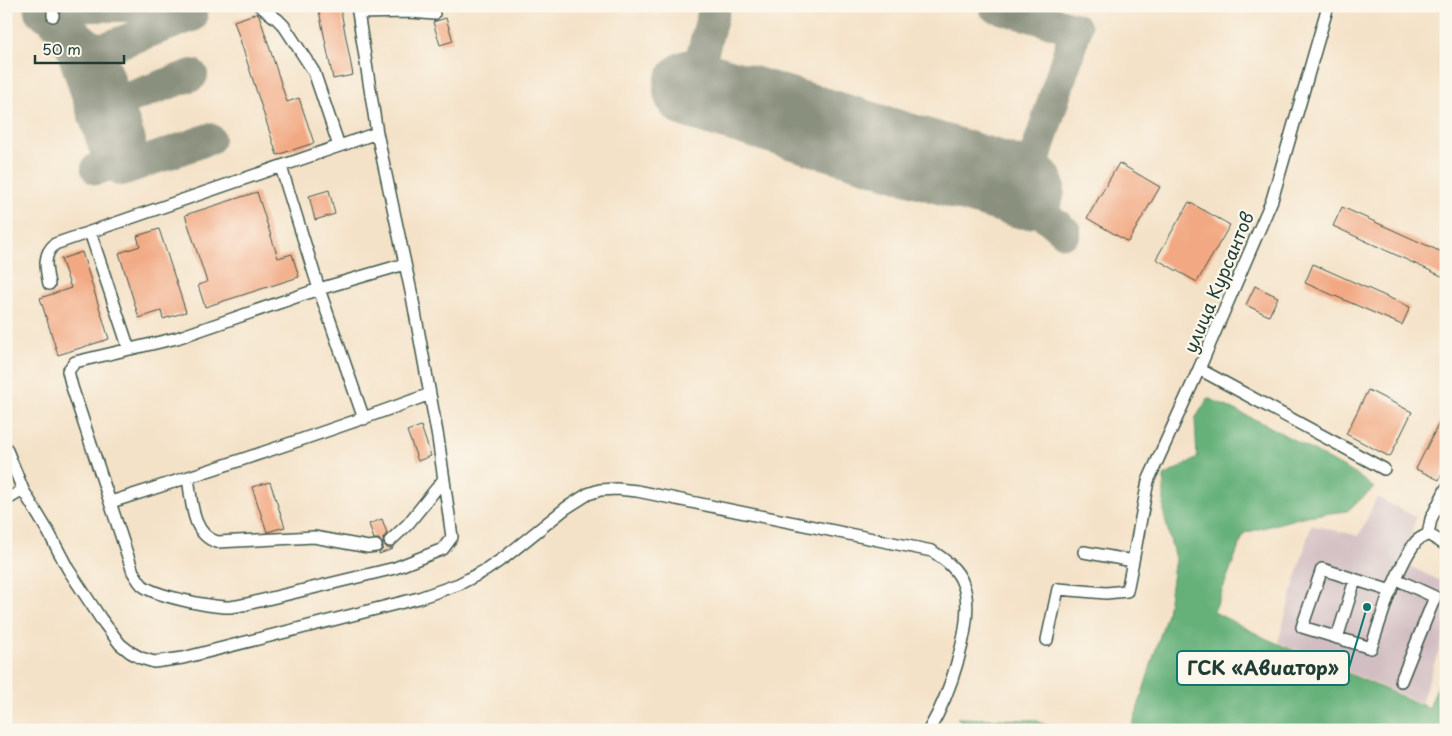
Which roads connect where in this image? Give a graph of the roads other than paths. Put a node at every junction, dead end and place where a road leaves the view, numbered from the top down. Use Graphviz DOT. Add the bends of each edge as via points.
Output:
graph roads {
  1 [pos="260,6"];
  2 [pos="1328,6"];
  3 [pos="357,10"];
  4 [pos="434,14"];
  5 [pos="377,133"];
  6 [pos="339,146"];
  7 [pos="281,167"];
  8 [pos="90,232"];
  9 [pos="405,264"];
  10 [pos="49,284"];
  11 [pos="319,289"];
  12 [pos="129,349"];
  13 [pos="1199,369"];
  14 [pos="430,394"];
  15 [pos="364,419"];
  16 [pos="6,448"];
  17 [pos="1384,469"];
  18 [pos="188,478"];
  19 [pos="444,478"];
  20 [pos="1446,489"];
  21 [pos="23,490"];
  22 [pos="6,500"];
  23 [pos="110,502"];
  24 [pos="1428,534"];
  25 [pos="390,541"];
  26 [pos="1446,545"];
  27 [pos="376,546"];
  28 [pos="1084,552"];
  29 [pos="1133,561"];
  30 [pos="1396,579"];
  31 [pos="1355,580"];
  32 [pos="1390,591"];
  33 [pos="1337,638"];
  34 [pos="1046,640"];
  35 [pos="1401,681"];
  36 [pos="929,730"];
  1 -- 6 [label="street" via="284,26 314,72"];
  2 -- 13 [label="street, улица Курсантов" via="1272,200"];
  3 -- 4 [label="street"];
  3 -- 5 [label="street"];
  5 -- 6 [label="street"];
  5 -- 9 [label="street"];
  6 -- 7 [label="street"];
  7 -- 8 [label="street"];
  7 -- 11 [label="street"];
  8 -- 10 [label="street" via="51,248 45,264"];
  8 -- 12 [label="street"];
  9 -- 11 [label="street"];
  9 -- 14 [label="street"];
  11 -- 12 [label="street" via="177,338"];
  11 -- 15 [label="street"];
  12 -- 23 [label="street" via="75,362 68,371"];
  13 -- 17 [label="street, улица Курсантов"];
  13 -- 29 [label="street" via="1148,481"];
  14 -- 15 [label="street"];
  14 -- 19 [label="street"];
  15 -- 18 [label="street"];
  16 -- 21 [label="street"];
  18 -- 23 [label="street"];
  18 -- 27 [label="street" via="196,523 211,540 314,537"];
  19 -- 23 [label="street" via="452,537 443,549 395,568 227,607 160,594 141,584 133,572"];
  19 -- 25 [label="street" via="408,524"];
  20 -- 24 [label="street"];
  21 -- 22 [label="street"];
  21 -- 36 [label="street" via="68,569 120,644 141,658 154,662 183,658 418,598 458,584 486,570 566,508 600,490 637,491 932,551 953,567 963,583 968,614 944,701"];
  24 -- 26 [label="street"];
  24 -- 30 [label="street" via="1415,541"];
  28 -- 29 [label="street"];
  29 -- 34 [label="street" via="1127,592 1058,589"];
  30 -- 32 [label="street"];
  30 -- 35 [label="street" via="1435,597"];
  31 -- 32 [label="street"];
  31 -- 33 [label="street"];
  31 -- 33 [label="street" via="1322,569 1302,627"];
  32 -- 33 [label="street" via="1372,648"];
}
